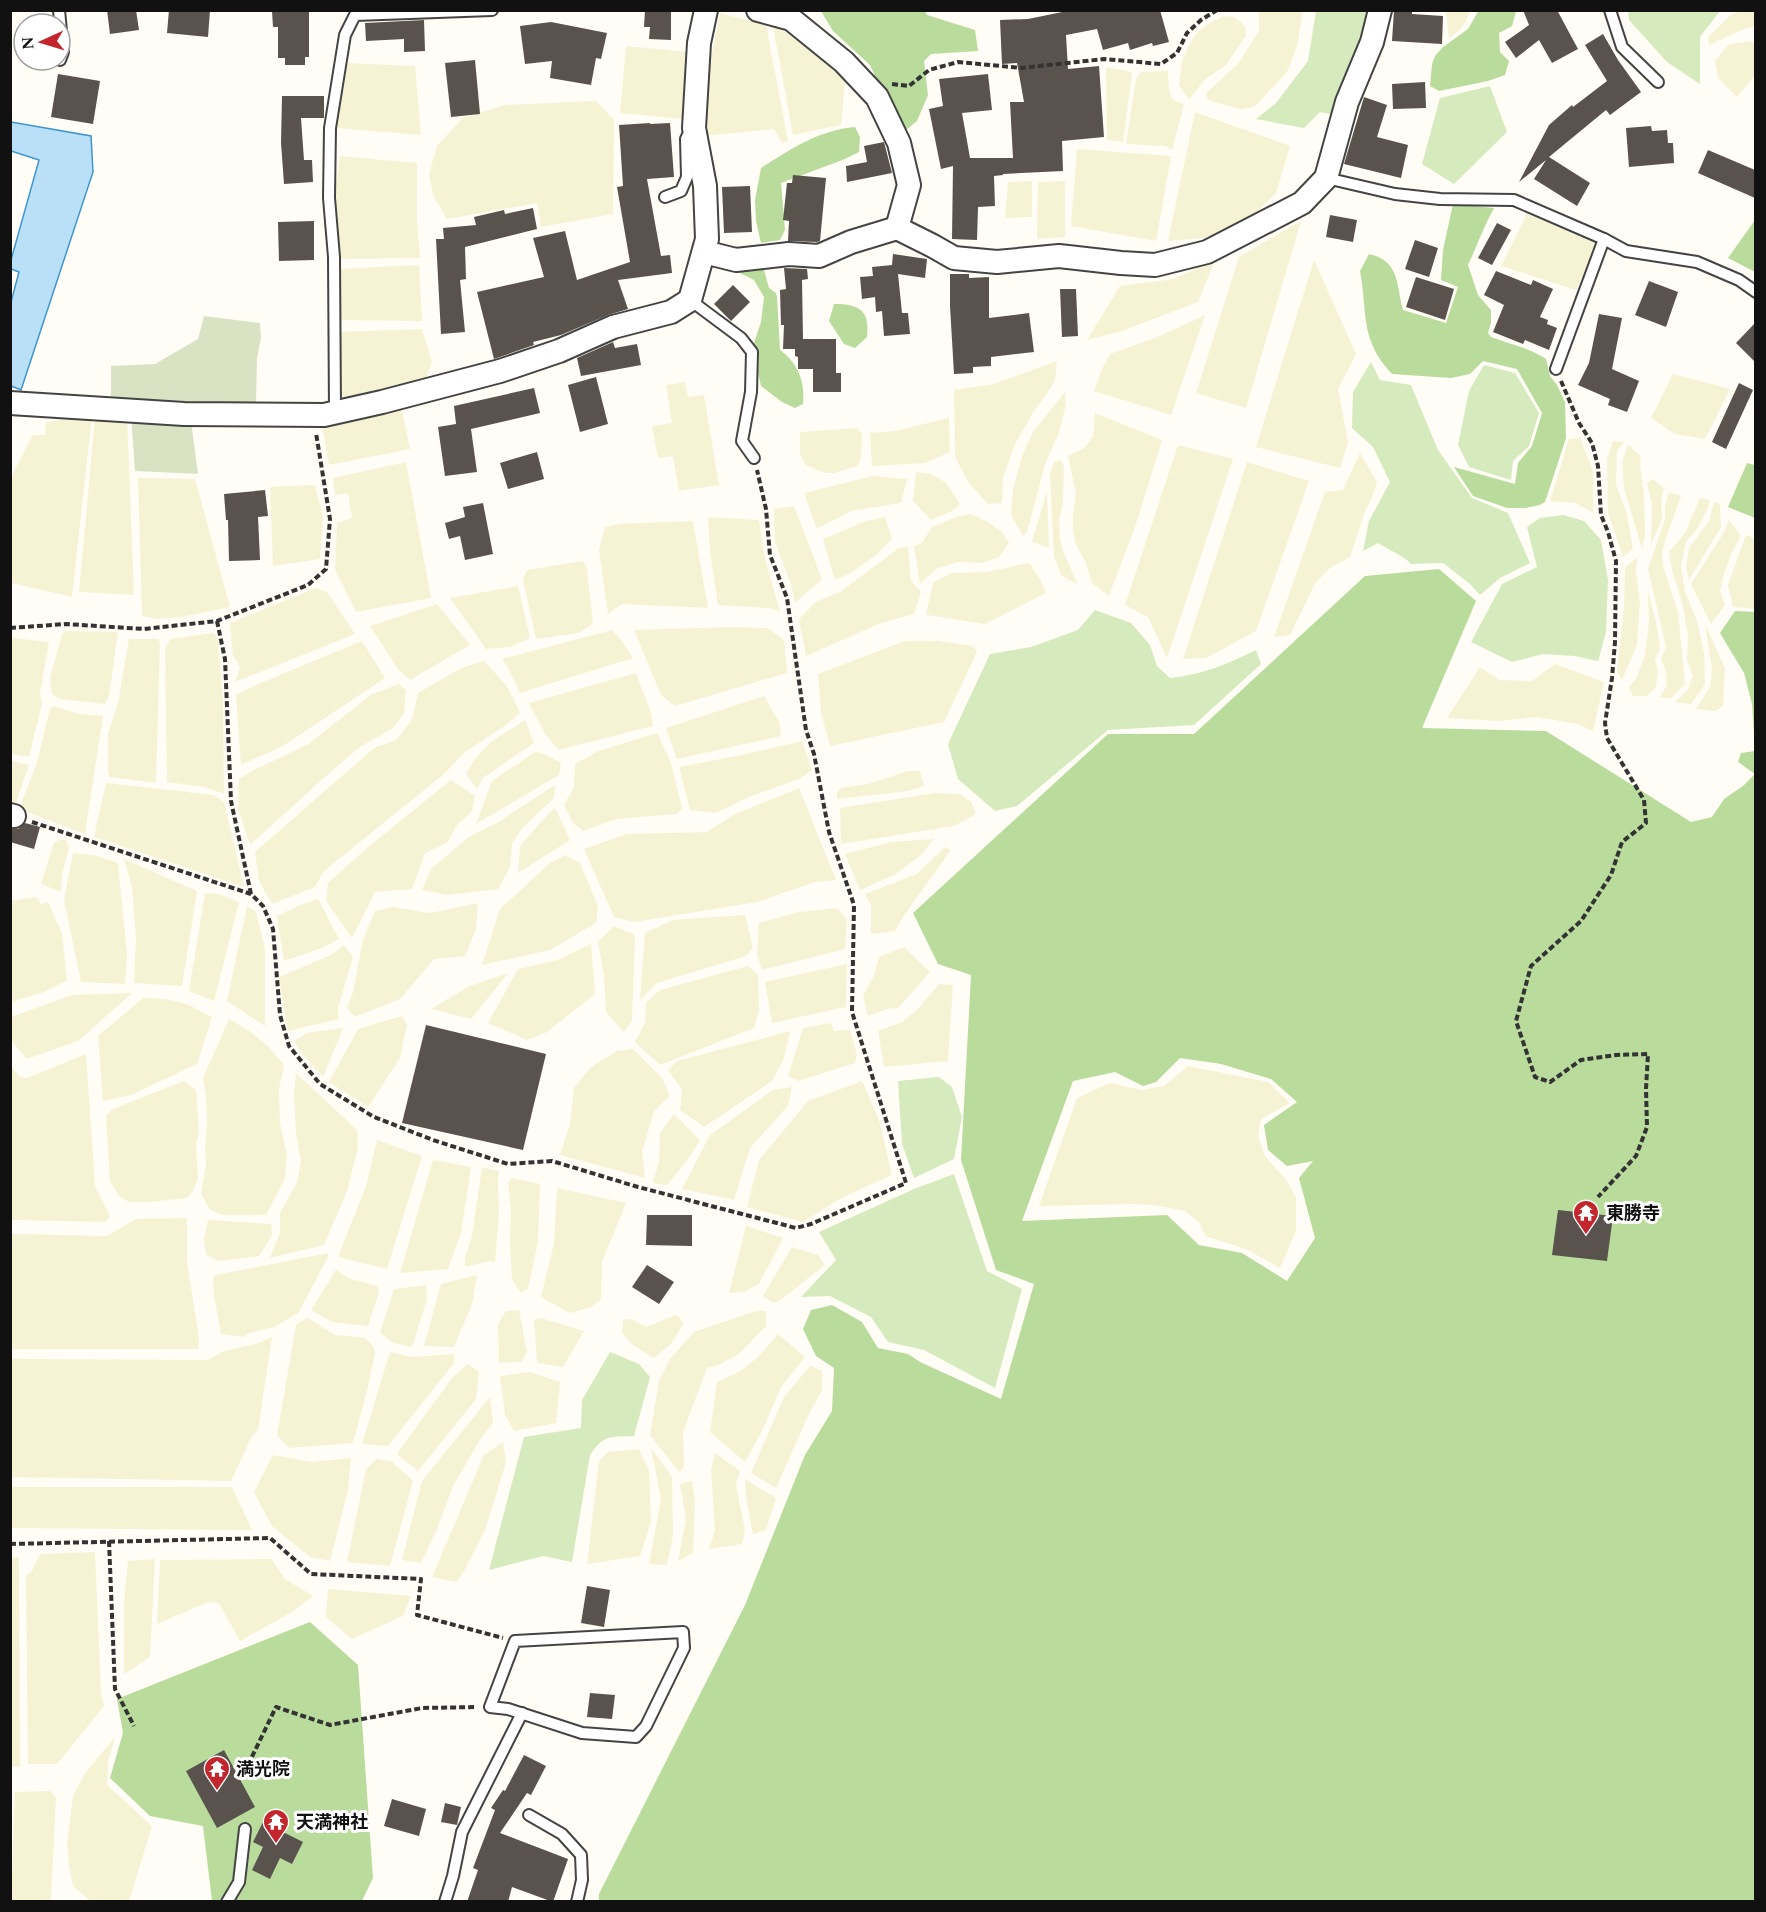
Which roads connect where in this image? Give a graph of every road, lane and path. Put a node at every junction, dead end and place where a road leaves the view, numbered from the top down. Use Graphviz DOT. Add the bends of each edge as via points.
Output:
graph roads {
  1 [pos="492,10"];
  2 [pos="706,10"];
  3 [pos="758,10"];
  4 [pos="1217,10"];
  5 [pos="1380,10"];
  6 [pos="1610,10"];
  7 [pos="861,81"];
  8 [pos="1658,82"];
  9 [pos="694,128"];
  10 [pos="1326,178"];
  11 [pos="665,197"];
  12 [pos="897,228"];
  13 [pos="1604,239"];
  14 [pos="704,252"];
  15 [pos="1755,292"];
  16 [pos="690,300"];
  17 [pos="1556,369"];
  18 [pos="10,403"];
  19 [pos="324,413"];
  20 [pos="754,458"];
  21 [pos="216,621"];
  22 [pos="10,628"];
  23 [pos="13,815"];
  24 [pos="251,894"];
  25 [pos="1598,1197"];
  26 [pos="109,1541"];
  27 [pos="10,1544"];
  28 [pos="515,1641"];
  29 [pos="490,1707"];
  30 [pos="522,1713"];
  31 [pos="134,1726"];
  32 [pos="248,1764"];
  33 [pos="529,1815"];
  34 [pos="246,1829"];
  35 [pos="227,1902"];
  36 [pos="445,1902"];
  37 [pos="577,1902"];
  1 -- 19 [label="lane" via="355,15 345,35 330,128 329,198 334,258"];
  2 -- 9 [label="street" via="699,43"];
  3 -- 7 [label="street" via="791,19"];
  4 -- 7 [label="path" via="1187,33 1177,53 1161,64 1104,59 1022,68 958,62 929,70 909,86"];
  5 -- 10 [label="street" via="1372,42 1347,102"];
  6 -- 8 [label="lane" via="1622,48"];
  7 -- 12 [label="street" via="877,97 899,143 909,185"];
  9 -- 11 [label="lane" via="686,139 687,177 681,191"];
  9 -- 14 [label="street" via="705,186"];
  10 -- 12 [label="street" via="1302,203 1207,252 1155,265 1059,256 997,262 954,258"];
  10 -- 13 [label="lane" via="1440,200 1514,200"];
  12 -- 14 [label="street" via="819,256 789,254 736,260"];
  13 -- 15 [label="lane" via="1626,251 1697,262 1739,280"];
  13 -- 17 [label="lane"];
  14 -- 16 [label="street"];
  16 -- 19 [label="street" via="671,312 612,327 500,371"];
  16 -- 20 [label="lane" via="741,338 752,352 751,392 742,441"];
  17 -- 25 [label="path" via="1579,423 1592,442 1598,466 1601,515 1617,561 1615,642 1605,723 1607,738 1644,800 1646,823 1622,842 1611,875 1581,921 1531,966 1516,1021 1535,1077 1550,1082 1581,1060 1648,1054 1647,1127 1636,1156"];
  18 -- 19 [label="street" via="184,414"];
  19 -- 21 [label="path" via="330,519 326,569 308,585"];
  20 -- 24 [label="path" via="766,509 770,555 787,598 806,730 829,832 854,905 852,1012 906,1183 796,1228 552,1161 508,1164 374,1117 320,1084 289,1046 280,1015 273,929 263,906"];
  21 -- 22 [label="path" via="144,630 66,624"];
  21 -- 24 [label="path" via="225,659 231,801"];
  23 -- 24 [label="path"];
  26 -- 27 [label="path"];
  26 -- 28 [label="path" via="270,1538 311,1574 421,1579 417,1615"];
  26 -- 31 [label="path" via="115,1689"];
  28 -- 29 [label="lane"];
  28 -- 30 [label="lane" via="683,1632 684,1648 646,1726 636,1737 582,1733"];
  29 -- 30 [label="lane"];
  29 -- 32 [label="path" via="422,1708 330,1725 276,1707"];
  30 -- 36 [label="lane" via="462,1832"];
  33 -- 37 [label="lane" via="562,1834 581,1855 582,1880"];
  34 -- 35 [label="lane" via="239,1882"];
}
